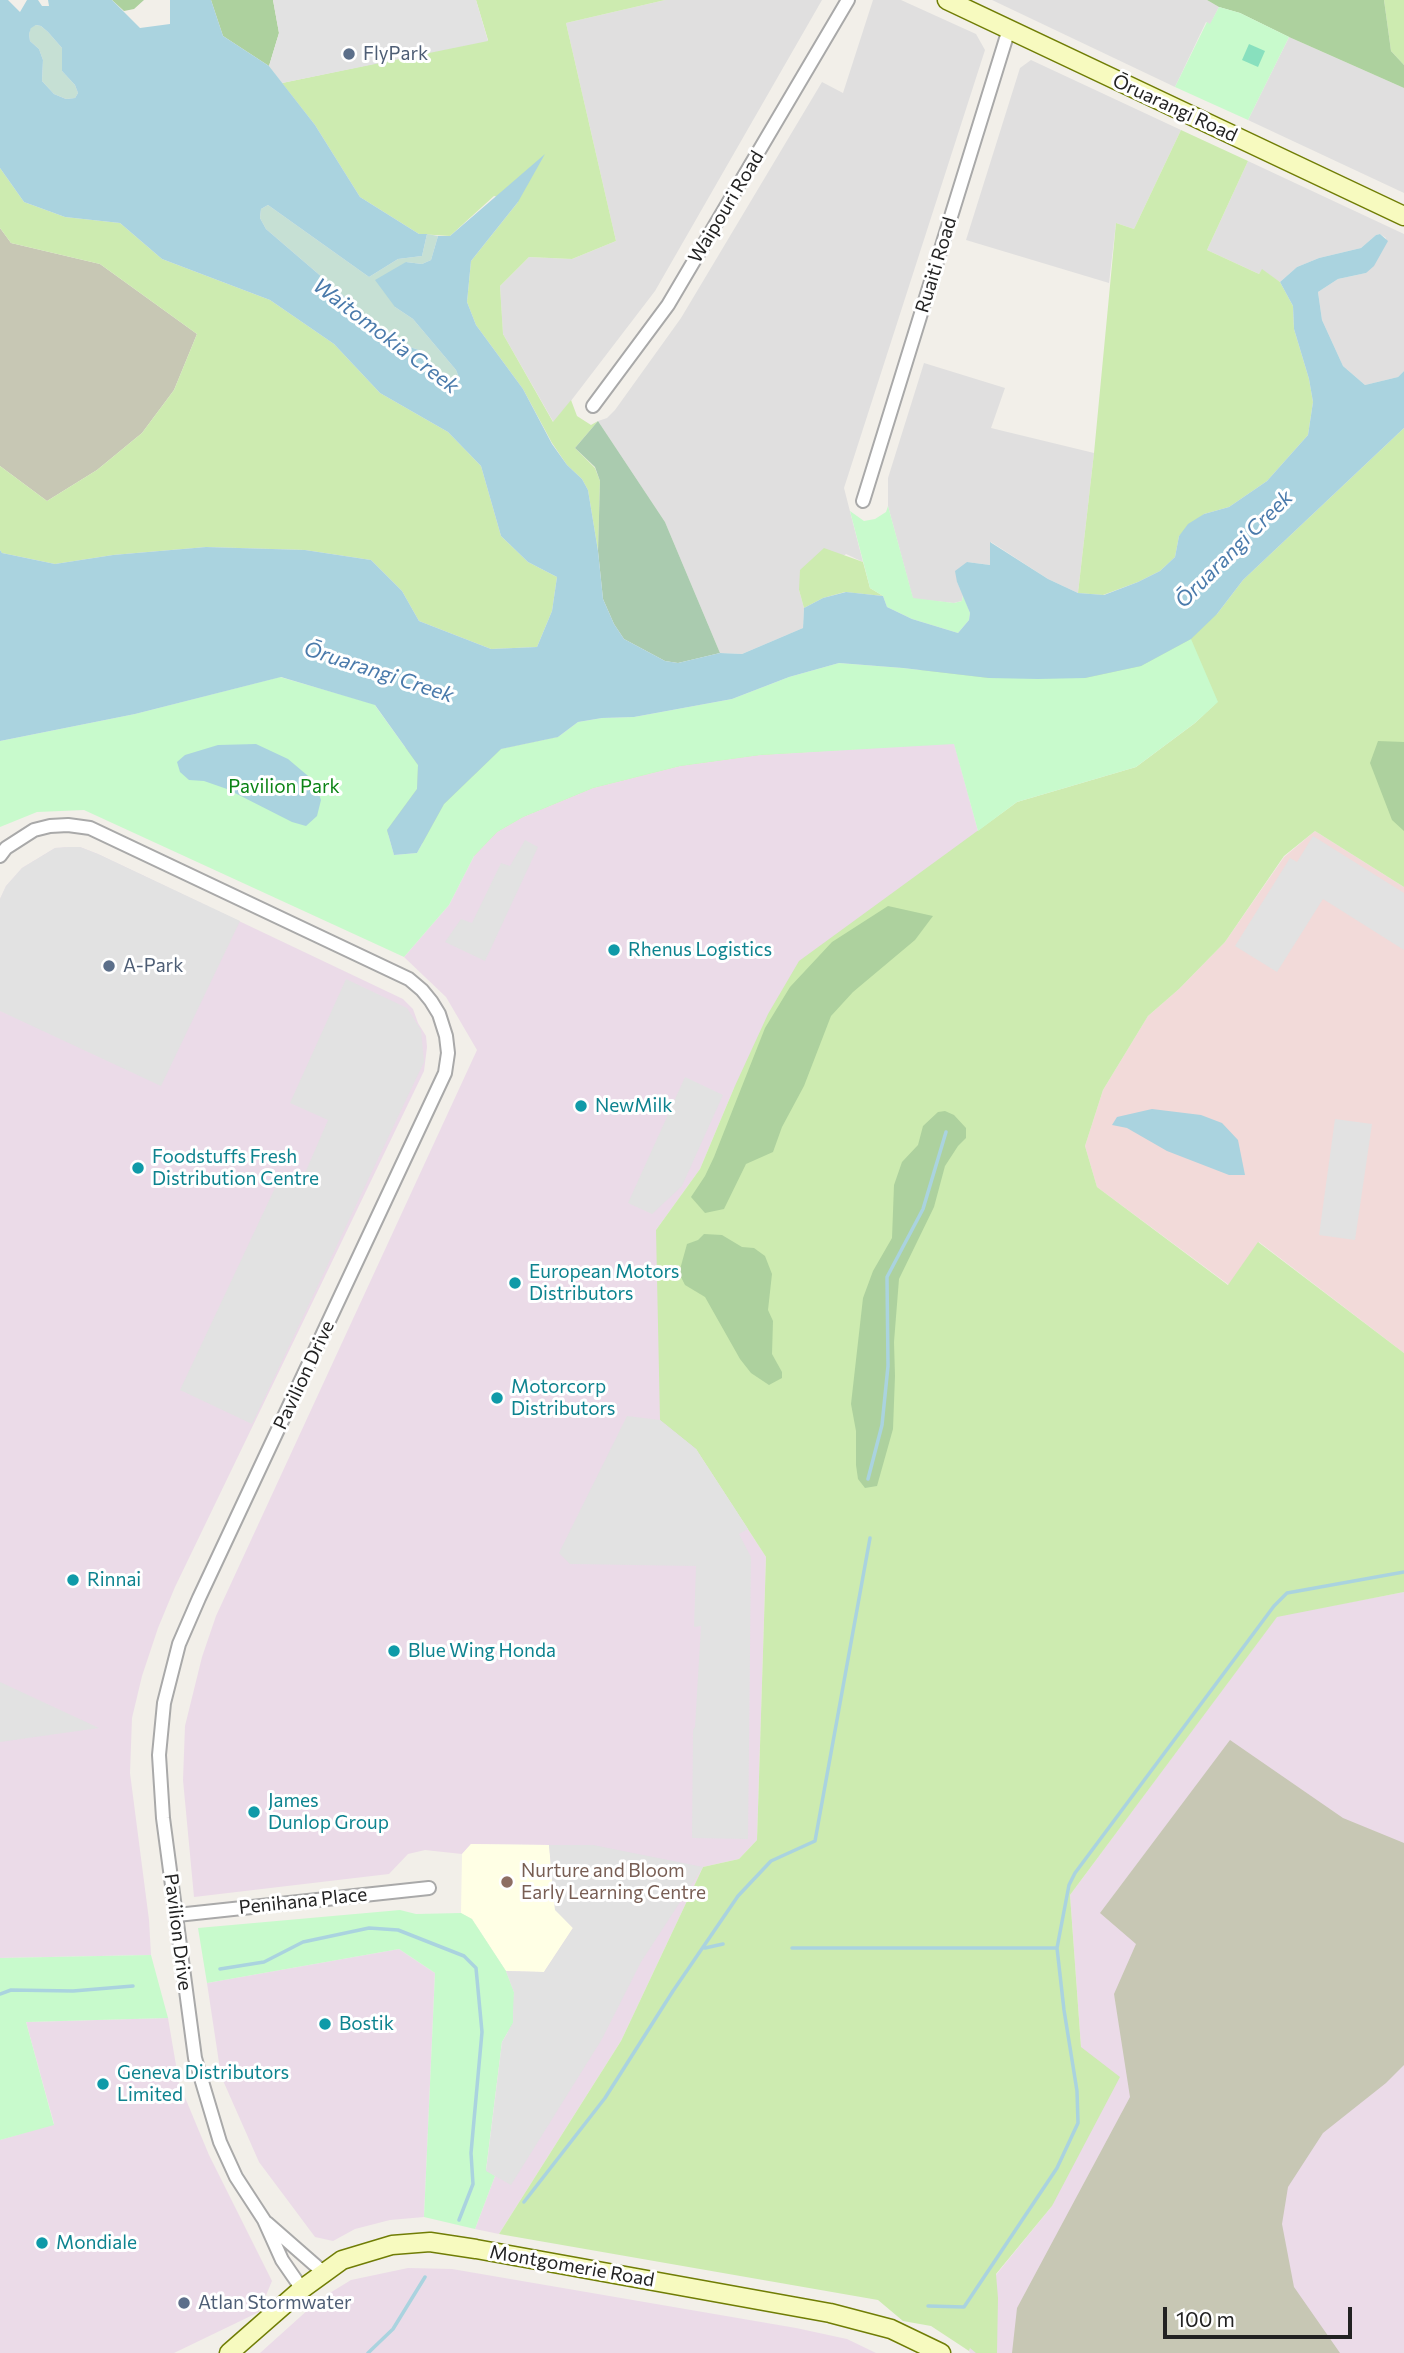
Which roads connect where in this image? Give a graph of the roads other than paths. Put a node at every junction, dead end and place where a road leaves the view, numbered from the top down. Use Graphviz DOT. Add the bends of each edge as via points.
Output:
graph roads {
  1 [pos="848,0"];
  2 [pos="947,0"];
  3 [pos="1009,29"];
  4 [pos="1404,216"];
  5 [pos="593,406"];
  6 [pos="863,501"];
  7 [pos="0,856"];
  8 [pos="429,1888"];
  9 [pos="177,1915"];
  10 [pos="264,2220"];
  11 [pos="323,2272"];
  12 [pos="302,2289"];
  13 [pos="229,2353"];
  14 [pos="941,2353"];
  1 -- 5 [label="street, Waipouri Road" via="668,305"];
  2 -- 3 [label="street, Ōruarangi Road"];
  3 -- 4 [label="street, Ōruarangi Road"];
  3 -- 6 [label="street, Ruaiti Road"];
  7 -- 9 [label="street, Pavilion Drive" via="34,830 68,825 90,828 409,979 432,1001 446,1036 445,1073 179,1644 164,1703 159,1755"];
  8 -- 9 [label="street, Penihana Place"];
  9 -- 10 [label="street, Pavilion Drive" via="194,2058 220,2141 236,2177"];
  10 -- 11 [label="street, Pavilion Drive"];
  10 -- 12 [label="street, Pavilion Drive" via="282,2260"];
  11 -- 12 [label="street, Montgomerie Road"];
  11 -- 14 [label="street, Montgomerie Road" via="342,2260 384,2246 449,2244 830,2313 906,2335"];
  12 -- 13 [label="street, Montgomerie Road"];
}
